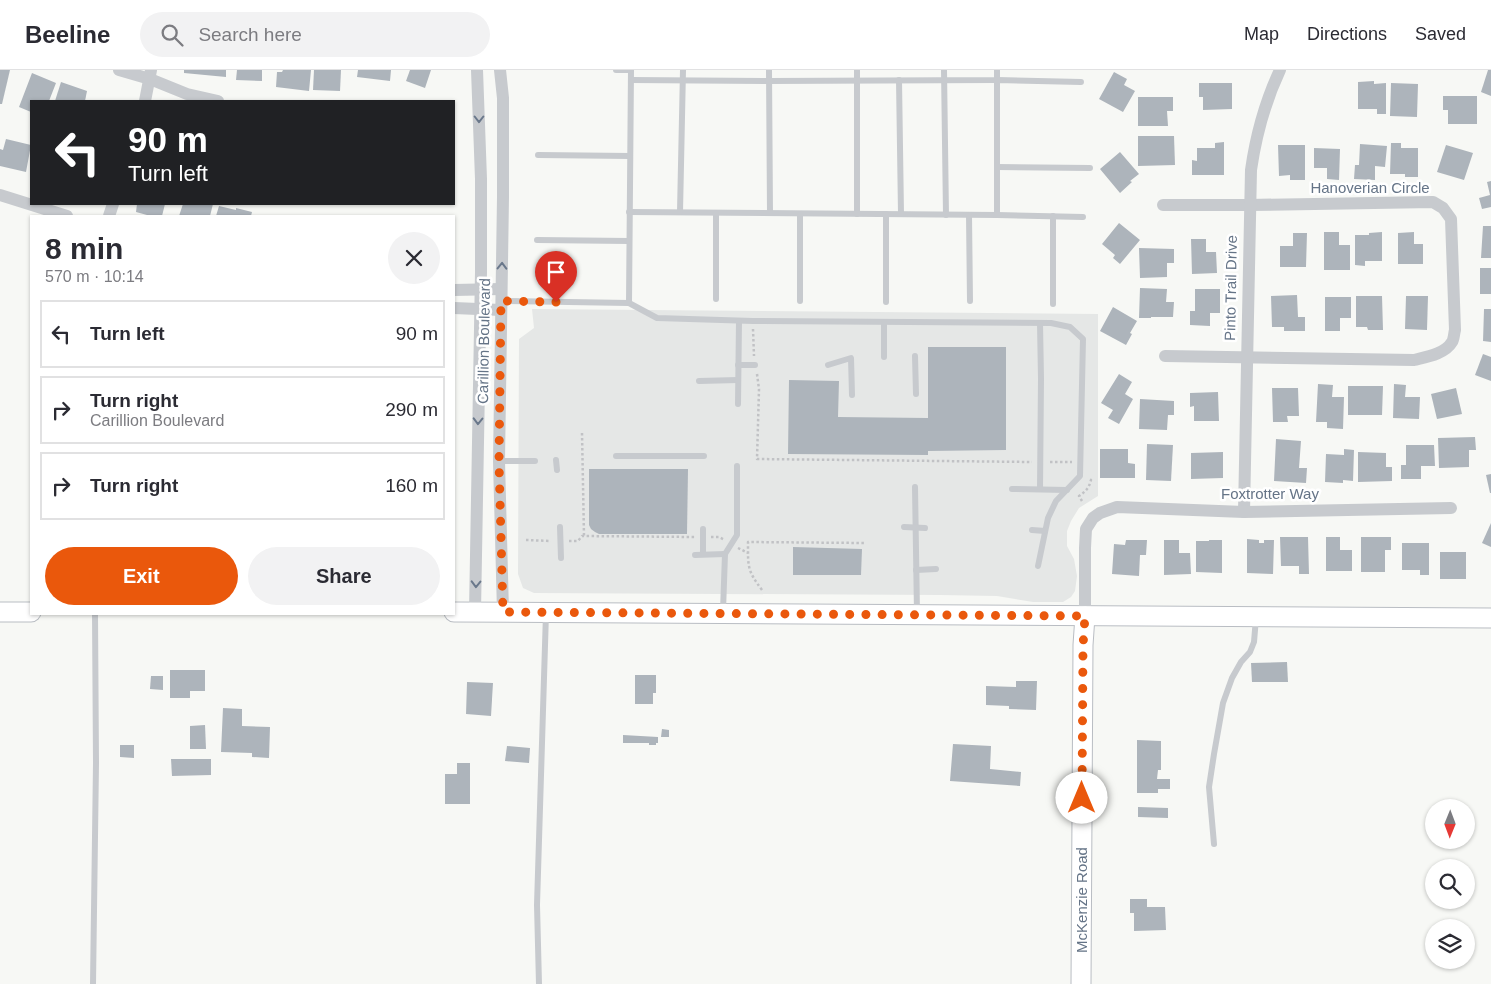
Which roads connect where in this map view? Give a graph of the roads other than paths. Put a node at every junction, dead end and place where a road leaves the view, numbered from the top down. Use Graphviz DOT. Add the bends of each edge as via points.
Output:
graph roads {
  1 [pos="119,70"];
  2 [pos="477,70"];
  3 [pos="500,70"];
  4 [pos="616,70"];
  5 [pos="631,70"];
  6 [pos="682,70"];
  7 [pos="769,70"];
  8 [pos="857,70"];
  9 [pos="944,70"];
  10 [pos="997,70"];
  11 [pos="1280,70"];
  12 [pos="150,75"];
  13 [pos="631,80"];
  14 [pos="683,80"];
  15 [pos="899,80"];
  16 [pos="944,80"];
  17 [pos="996,80"];
  18 [pos="769,81"];
  19 [pos="857,81"];
  20 [pos="1081,82"];
  21 [pos="145,100"];
  22 [pos="214,100"];
  23 [pos="538,155"];
  24 [pos="630,156"];
  25 [pos="997,167"];
  26 [pos="1090,168"];
  27 [pos="0,195"];
  28 [pos="30,204"];
  29 [pos="32,205"];
  30 [pos="1163,205"];
  31 [pos="1249,205"];
  32 [pos="630,212"];
  33 [pos="680,212"];
  34 [pos="716,212"];
  35 [pos="770,213"];
  36 [pos="800,214"];
  37 [pos="857,214"];
  38 [pos="886,214"];
  39 [pos="901,214"];
  40 [pos="64,215"];
  41 [pos="946,215"];
  42 [pos="969,215"];
  43 [pos="997,215"];
  44 [pos="1053,216"];
  45 [pos="1083,216"];
  46 [pos="537,240"];
  47 [pos="629,241"];
  48 [pos="455,290"];
  49 [pos="480,290"];
  50 [pos="716,298"];
  51 [pos="501,300"];
  52 [pos="800,301"];
  53 [pos="970,301"];
  54 [pos="886,302"];
  55 [pos="628,303"];
  56 [pos="1052,304"];
  57 [pos="455,308"];
  58 [pos="480,310"];
  59 [pos="739,321"];
  60 [pos="884,322"];
  61 [pos="1040,323"];
  62 [pos="915,356"];
  63 [pos="1165,356"];
  64 [pos="884,357"];
  65 [pos="1246,357"];
  66 [pos="738,365"];
  67 [pos="755,365"];
  68 [pos="828,365"];
  69 [pos="738,380"];
  70 [pos="699,381"];
  71 [pos="916,394"];
  72 [pos="852,395"];
  73 [pos="738,404"];
  74 [pos="616,456"];
  75 [pos="704,456"];
  76 [pos="556,460"];
  77 [pos="535,461"];
  78 [pos="499,462"];
  79 [pos="737,466"];
  80 [pos="557,470"];
  81 [pos="737,484"];
  82 [pos="746,484"];
  83 [pos="915,487"];
  84 [pos="1012,489"];
  85 [pos="1040,489"];
  86 [pos="1067,490"];
  87 [pos="1450,508"];
  88 [pos="1244,512"];
  89 [pos="1092,518"];
  90 [pos="737,522"];
  91 [pos="746,522"];
  92 [pos="560,527"];
  93 [pos="904,527"];
  94 [pos="915,527"];
  95 [pos="925,528"];
  96 [pos="703,529"];
  97 [pos="1032,530"];
  98 [pos="1046,531"];
  99 [pos="703,554"];
  100 [pos="725,554"];
  101 [pos="695,555"];
  102 [pos="561,558"];
  103 [pos="1038,566"];
  104 [pos="936,569"];
  105 [pos="916,570"];
  106 [pos="0,612"];
  107 [pos="30,612"];
  108 [pos="455,612"];
  109 [pos="475,612"];
  110 [pos="503,612"];
  111 [pos="546,612"];
  112 [pos="723,614"];
  113 [pos="95,615"];
  114 [pos="917,615"];
  115 [pos="1085,616"];
  116 [pos="1256,617"];
  117 [pos="1491,618"];
  118 [pos="1214,844"];
  119 [pos="93,984"];
  120 [pos="539,984"];
  121 [pos="1081,984"];
  1 -- 12 [label="street"];
  2 -- 49 [label="street, Carillion Boulevard, one-way" via="481,179"];
  51 -- 3 [label="street, Carillion Boulevard, one-way" via="503,98"];
  4 -- 5 [label="lane"];
  5 -- 13 [label="lane"];
  6 -- 14 [label="lane"];
  7 -- 18 [label="lane"];
  8 -- 19 [label="lane"];
  9 -- 16 [label="lane"];
  10 -- 17 [label="lane"];
  11 -- 31 [label="street, Pinto Trail Drive" via="1254,145"];
  12 -- 21 [label="street"];
  12 -- 22 [label="street" via="187,94"];
  13 -- 14 [label="lane"];
  13 -- 24 [label="lane"];
  14 -- 18 [label="lane"];
  14 -- 33 [label="lane"];
  15 -- 16 [label="lane"];
  15 -- 19 [label="lane"];
  15 -- 39 [label="lane"];
  16 -- 17 [label="lane"];
  16 -- 41 [label="lane"];
  17 -- 20 [label="lane"];
  17 -- 25 [label="lane"];
  18 -- 19 [label="lane"];
  18 -- 35 [label="lane"];
  19 -- 37 [label="lane"];
  23 -- 24 [label="lane"];
  24 -- 32 [label="lane"];
  25 -- 26 [label="lane"];
  25 -- 43 [label="lane"];
  27 -- 28 [label="street"];
  29 -- 40 [label="street"];
  30 -- 31 [label="street, Hanoverian Circle"];
  31 -- 65 [label="street, Pinto Trail Drive"];
  31 -- 65 [label="street, Hanoverian Circle" via="1432,202 1443,208 1451,219 1455,330 1452,342 1444,350 1414,360"];
  32 -- 33 [label="lane"];
  32 -- 47 [label="lane"];
  33 -- 34 [label="lane"];
  34 -- 35 [label="lane"];
  34 -- 50 [label="lane"];
  35 -- 36 [label="lane"];
  36 -- 37 [label="lane"];
  36 -- 52 [label="lane"];
  37 -- 38 [label="lane"];
  38 -- 39 [label="lane"];
  38 -- 54 [label="lane"];
  39 -- 41 [label="lane"];
  41 -- 42 [label="lane"];
  42 -- 43 [label="lane"];
  42 -- 53 [label="lane"];
  43 -- 44 [label="lane"];
  44 -- 45 [label="lane"];
  44 -- 56 [label="lane"];
  46 -- 47 [label="lane"];
  47 -- 55 [label="lane"];
  48 -- 49 [label="street"];
  49 -- 51 [label="street"];
  49 -- 58 [label="street, Carillion Boulevard"];
  51 -- 55 [label="lane"];
  51 -- 58 [label="street"];
  51 -- 78 [label="street, Carillion Boulevard"];
  55 -- 59 [label="lane" via="657,318"];
  57 -- 58 [label="street"];
  58 -- 109 [label="street, Carillion Boulevard, one-way"];
  59 -- 60 [label="lane"];
  59 -- 66 [label="lane"];
  60 -- 61 [label="lane"];
  60 -- 64 [label="lane"];
  61 -- 85 [label="lane"];
  61 -- 86 [label="lane" via="1070,327 1083,340 1080,476"];
  62 -- 71 [label="lane"];
  63 -- 65 [label="street, Hanoverian Circle"];
  65 -- 88 [label="street, Pinto Trail Drive"];
  66 -- 67 [label="lane"];
  66 -- 69 [label="lane"];
  68 -- 72 [label="lane" via="851,358"];
  69 -- 70 [label="lane"];
  69 -- 73 [label="lane"];
  74 -- 75 [label="lane"];
  76 -- 80 [label="lane"];
  77 -- 78 [label="lane"];
  78 -- 110 [label="street, Carillion Boulevard"];
  79 -- 81 [label="lane"];
  81 -- 82 [label="lane"];
  81 -- 90 [label="lane"];
  83 -- 94 [label="lane"];
  84 -- 85 [label="lane"];
  85 -- 86 [label="lane"];
  86 -- 98 [label="lane" via="1056,501"];
  87 -- 88 [label="street, Foxtrotter Way"];
  88 -- 89 [label="street, Foxtrotter Way" via="1117,507"];
  89 -- 115 [label="street, McKenzie Road" via="1086,530"];
  90 -- 91 [label="lane"];
  90 -- 100 [label="lane" via="736,535"];
  92 -- 102 [label="lane"];
  93 -- 94 [label="lane"];
  94 -- 95 [label="lane"];
  94 -- 105 [label="lane"];
  96 -- 99 [label="lane"];
  97 -- 98 [label="lane"];
  98 -- 103 [label="lane"];
  99 -- 100 [label="lane"];
  99 -- 101 [label="lane"];
  100 -- 112 [label="lane"];
  104 -- 105 [label="lane"];
  105 -- 114 [label="lane"];
  106 -- 107 [label="main road"];
  108 -- 109 [label="main road"];
  109 -- 110 [label="main road"];
  110 -- 111 [label="main road"];
  111 -- 112 [label="main road"];
  111 -- 120 [label="lane" via="537,905"];
  112 -- 114 [label="main road"];
  113 -- 119 [label="lane"];
  114 -- 115 [label="main road"];
  115 -- 116 [label="main road"];
  115 -- 121 [label="main road, McKenzie Road"];
  116 -- 117 [label="main road"];
  116 -- 118 [label="lane" via="1254,642 1232,678 1223,703 1209,787"];
}
